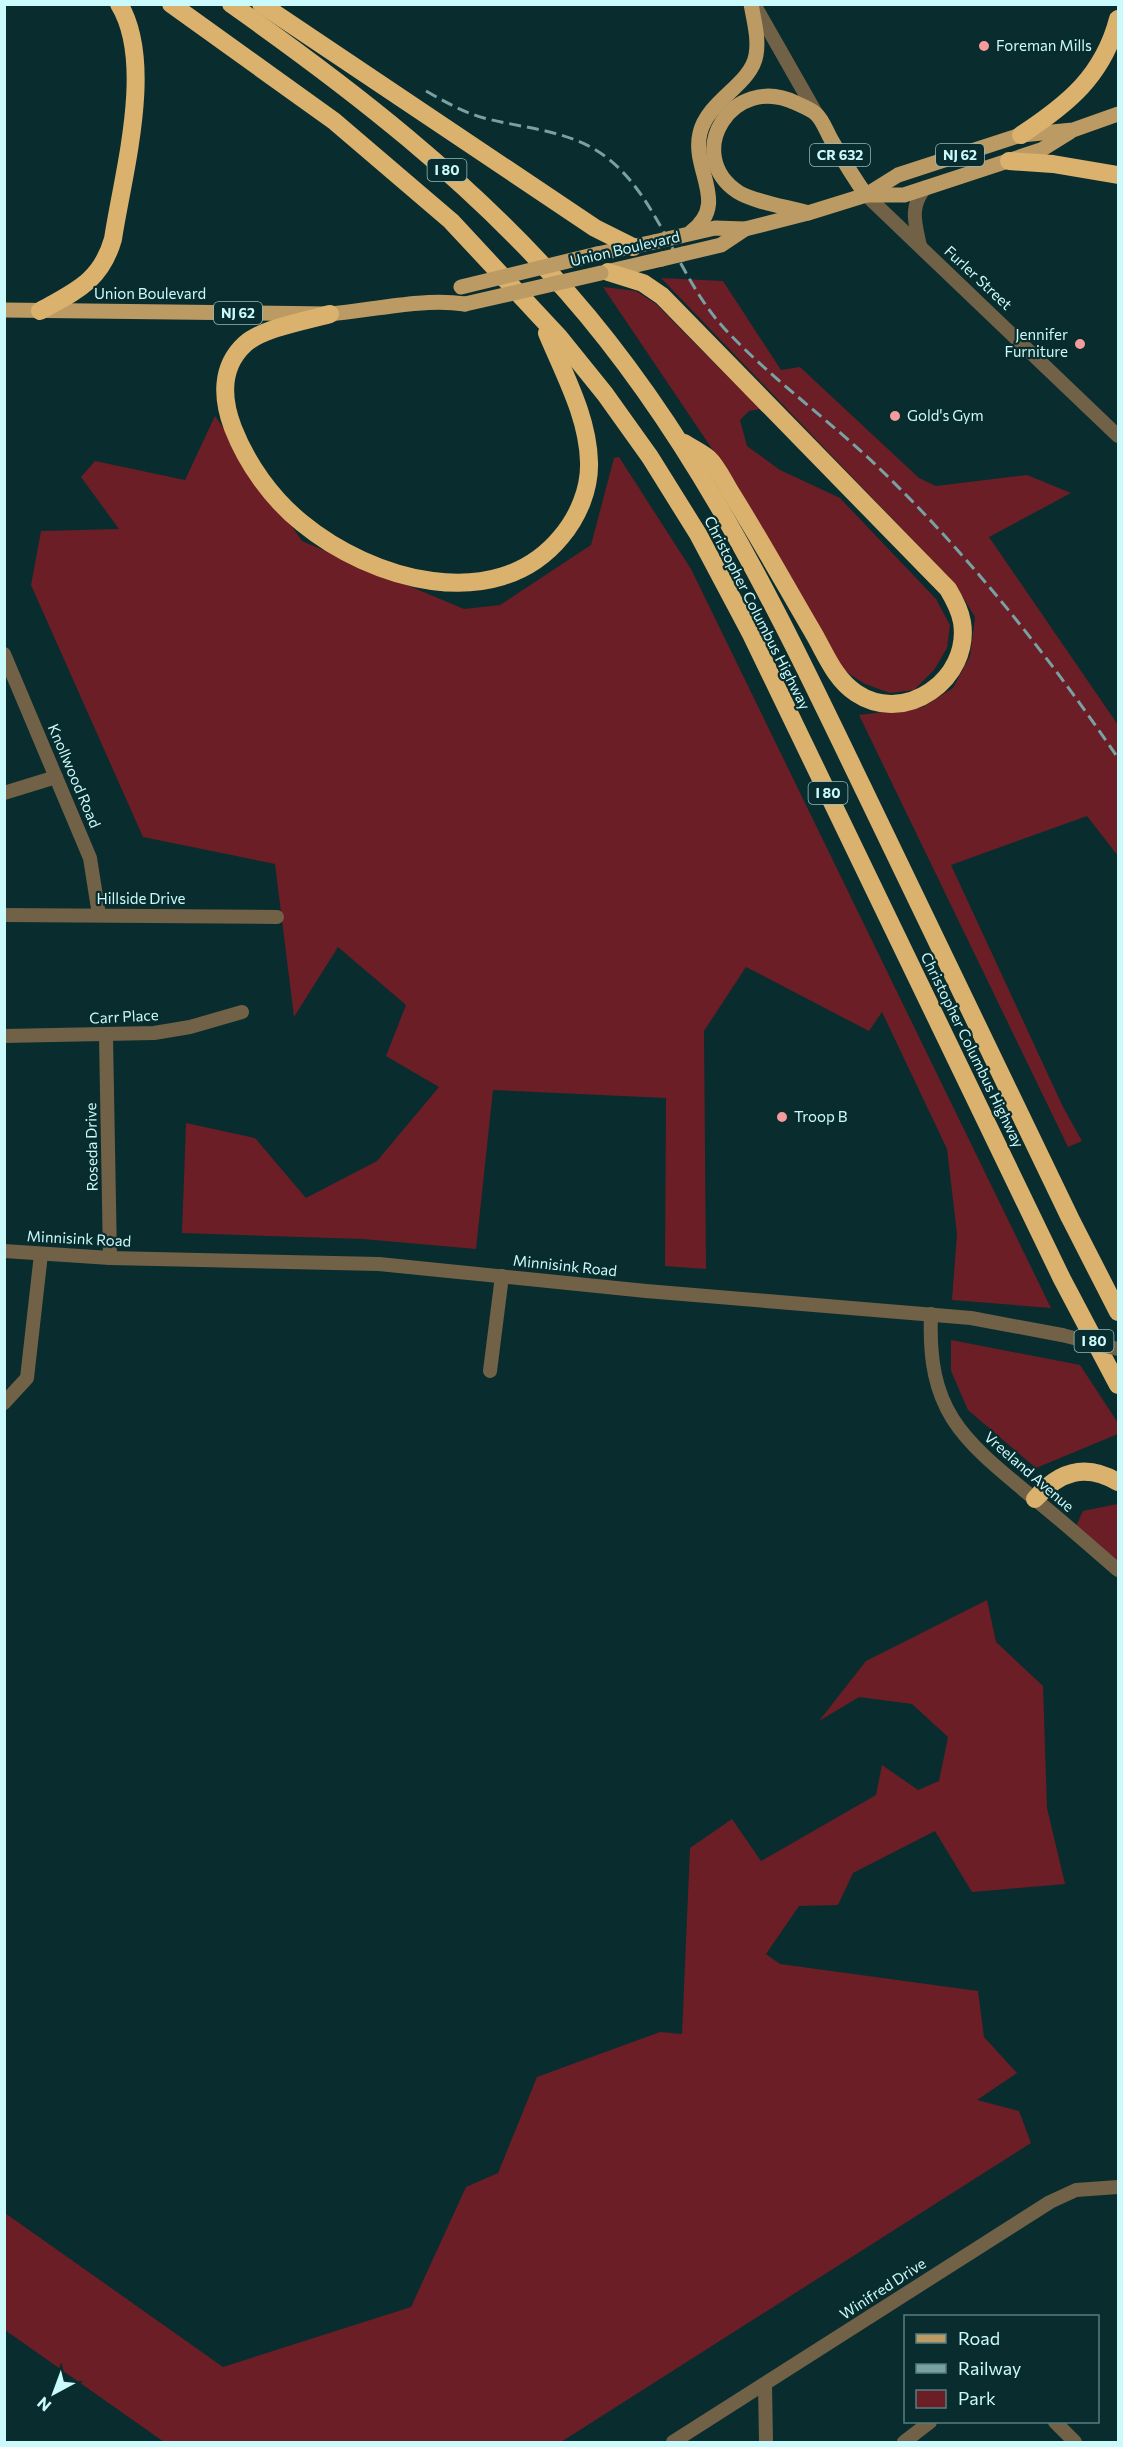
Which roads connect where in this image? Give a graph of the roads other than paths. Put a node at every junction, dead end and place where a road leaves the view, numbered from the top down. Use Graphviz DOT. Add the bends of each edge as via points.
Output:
graph roads {
  1 [pos="119,4"];
  2 [pos="171,4"];
  3 [pos="231,4"];
  4 [pos="261,4"];
  5 [pos="753,4"];
  6 [pos="1119,19"];
  7 [pos="816,113"];
  8 [pos="1119,114"];
  9 [pos="1073,130"];
  10 [pos="1021,135"];
  11 [pos="1009,161"];
  12 [pos="1119,175"];
  13 [pos="926,188"];
  14 [pos="866,195"];
  15 [pos="808,213"];
  16 [pos="744,229"];
  17 [pos="682,235"];
  18 [pos="633,246"];
  19 [pos="920,246"];
  20 [pos="605,272"];
  21 [pos="438,300"];
  22 [pos="4,310"];
  23 [pos="40,310"];
  24 [pos="330,314"];
  25 [pos="541,316"];
  26 [pos="1119,435"];
  27 [pos="680,441"];
  28 [pos="6,661"];
  29 [pos="56,777"];
  30 [pos="4,793"];
  31 [pos="4,915"];
  32 [pos="99,915"];
  33 [pos="277,917"];
  34 [pos="242,1012"];
  35 [pos="4,1036"];
  36 [pos="106,1036"];
  37 [pos="4,1251"];
  38 [pos="42,1254"];
  39 [pos="110,1258"];
  40 [pos="502,1276"];
  41 [pos="1119,1312"];
  42 [pos="932,1314"];
  43 [pos="1119,1349"];
  44 [pos="490,1371"];
  45 [pos="1119,1385"];
  46 [pos="4,1403"];
  47 [pos="1119,1482"];
  48 [pos="1035,1499"];
  49 [pos="1119,1570"];
  50 [pos="1119,2187"];
  51 [pos="765,2384"];
  52 [pos="928,2423"];
  53 [pos="1057,2423"];
  54 [pos="673,2442"];
  55 [pos="766,2442"];
  56 [pos="904,2442"];
  57 [pos="1074,2442"];
  1 -- 23 [label="highway" via="132,39 137,74 113,239 105,262 90,281"];
  2 -- 25 [label="highway, Christopher Columbus Highway / I 80" via="365,145 451,221"];
  3 -- 27 [label="highway, Christopher Columbus Highway / I 80" via="362,98 478,199 570,295"];
  4 -- 18 [label="highway" via="595,228"];
  5 -- 7 [label="street, CR 632"];
  5 -- 17 [label="main road" via="755,59 704,122 699,150 710,204 703,222"];
  6 -- 10 [label="highway" via="1108,49 1084,86 1058,111"];
  7 -- 14 [label="main road, CR 632"];
  7 -- 15 [label="main road" via="779,96 750,98 725,116 718,129 715,150 722,174 736,190 750,198"];
  8 -- 9 [label="main road, Union Boulevard / NJ 62"];
  9 -- 10 [label="main road, Union Boulevard / NJ 62"];
  9 -- 11 [label="main road, Union Boulevard / NJ 62" via="1041,150"];
  10 -- 14 [label="main road, Union Boulevard / NJ 62" via="898,175"];
  11 -- 12 [label="highway"];
  11 -- 13 [label="main road, Union Boulevard / NJ 62"];
  13 -- 14 [label="main road, Union Boulevard / NJ 62" via="904,195"];
  13 -- 19 [label="street" via="913,210"];
  14 -- 15 [label="main road, Union Boulevard / NJ 62"];
  14 -- 19 [label="street, Furler Street"];
  15 -- 16 [label="main road, Union Boulevard / NJ 62"];
  16 -- 17 [label="main road, Union Boulevard / NJ 62" via="715,228"];
  16 -- 20 [label="main road, Union Boulevard / NJ 62, bridge" via="721,245"];
  17 -- 18 [label="main road, Union Boulevard / NJ 62, bridge"];
  18 -- 21 [label="main road, Union Boulevard / NJ 62, bridge" via="461,287"];
  19 -- 26 [label="street, Furler Street"];
  20 -- 21 [label="main road, Union Boulevard / NJ 62, bridge" via="465,304"];
  20 -- 27 [label="highway" via="643,283 662,296 948,589 959,609 963,632 959,658 946,680 923,696 898,704 872,701 848,687 832,668 709,458"];
  21 -- 24 [label="main road, Union Boulevard / NJ 62"];
  22 -- 23 [label="main road, Union Boulevard"];
  23 -- 24 [label="main road, Union Boulevard / NJ 62"];
  24 -- 25 [label="highway" via="263,333 237,352 228,370 224,393 235,433 269,490 319,536 356,558 394,573 455,582 490,579 533,562 565,532 585,492 589,463 585,430"];
  25 -- 45 [label="highway, Christopher Columbus Highway / I 80" via="638,441 718,570 1058,1271"];
  27 -- 41 [label="highway, Christopher Columbus Highway / I 80" via="724,511 776,608"];
  28 -- 29 [label="street, Knollwood Road"];
  29 -- 30 [label="street"];
  29 -- 32 [label="street, Knollwood Road" via="90,858"];
  31 -- 32 [label="street, Hillside Drive"];
  32 -- 33 [label="street, Hillside Drive"];
  34 -- 36 [label="street, Carr Place" via="172,1031"];
  35 -- 36 [label="street, Carr Place"];
  36 -- 39 [label="street, Roseda Drive"];
  37 -- 38 [label="street, Minnisink Road"];
  38 -- 39 [label="street, Minnisink Road"];
  38 -- 46 [label="street" via="27,1378"];
  39 -- 40 [label="street, Minnisink Road" via="328,1261"];
  40 -- 42 [label="street, Minnisink Road"];
  40 -- 44 [label="street"];
  42 -- 43 [label="street, Minnisink Road, bridge" via="1002,1322"];
  42 -- 48 [label="street, Vreeland Avenue" via="930,1351 950,1415 976,1449"];
  47 -- 48 [label="highway" via="1099,1473 1067,1472"];
  48 -- 49 [label="street, Vreeland Avenue"];
  50 -- 51 [label="street, Winifred Drive" via="1082,2189 1050,2202"];
  51 -- 54 [label="street, Winifred Drive"];
  51 -- 55 [label="street"];
  52 -- 56 [label="street"];
  53 -- 57 [label="street"];
}
